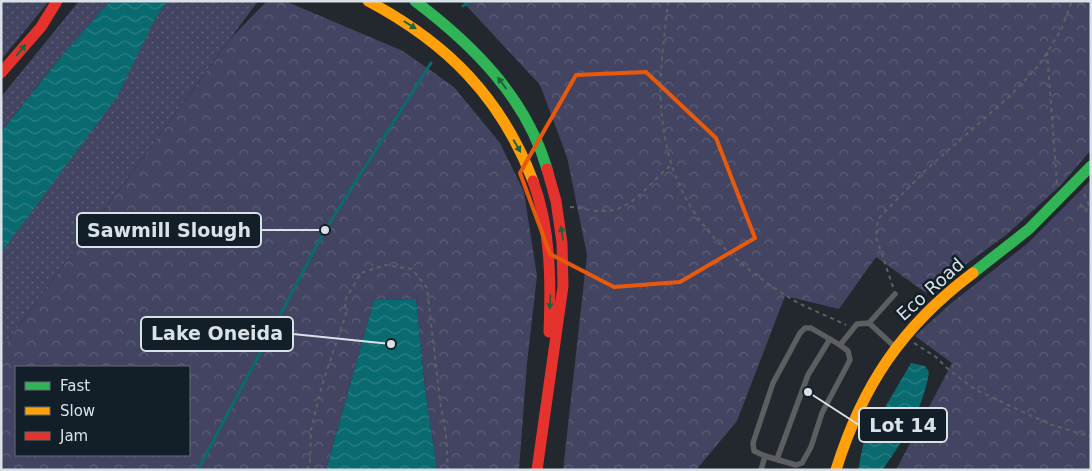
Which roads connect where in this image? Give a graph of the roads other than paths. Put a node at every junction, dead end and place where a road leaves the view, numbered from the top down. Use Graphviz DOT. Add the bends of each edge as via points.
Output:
graph roads {
  1 [pos="57,1"];
  2 [pos="67,1"];
  3 [pos="368,1"];
  4 [pos="415,1"];
  5 [pos="41,27"];
  6 [pos="1,73"];
  7 [pos="1091,166"];
  8 [pos="895,294"];
  9 [pos="869,323"];
  10 [pos="830,339"];
  11 [pos="840,345"];
  12 [pos="895,347"];
  13 [pos="545,402"];
  14 [pos="765,456"];
  15 [pos="777,459"];
  16 [pos="537,470"];
  17 [pos="761,470"];
  18 [pos="836,470"];
  1 -- 5 [label="main road"];
  2 -- 5 [label="main road"];
  3 -- 13 [label="main road, one-way" via="418,30 476,83 499,114 526,162 541,207 549,254 551,292"];
  13 -- 4 [label="main road, one-way" via="563,286 564,246 550,176 514,99 492,69 457,31"];
  6 -- 5 [label="main road, one-way"];
  7 -- 12 [label="main road, Eco Road" via="1008,246 942,296"];
  8 -- 9 [label="lane"];
  9 -- 11 [label="lane" via="863,322 852,328"];
  9 -- 12 [label="lane"];
  10 -- 11 [label="lane"];
  10 -- 14 [label="lane" via="805,328 789,350 773,383 752,447"];
  10 -- 15 [label="lane" via="808,375"];
  11 -- 15 [label="lane" via="848,351 850,360 822,413 807,457 796,465"];
  12 -- 18 [label="main road, Eco Road" via="865,393 843,443"];
  13 -- 16 [label="main road"];
  14 -- 15 [label="lane"];
  14 -- 17 [label="lane"];
}
